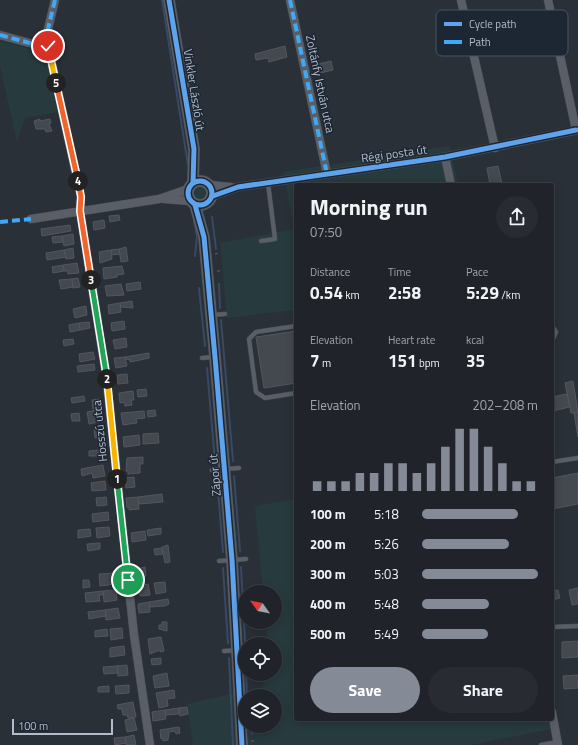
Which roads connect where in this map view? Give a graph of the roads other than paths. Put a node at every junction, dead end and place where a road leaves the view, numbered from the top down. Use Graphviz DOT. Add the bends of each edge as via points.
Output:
graph roads {
  1 [pos="55,0"];
  2 [pos="169,0"];
  3 [pos="290,0"];
  4 [pos="462,0"];
  5 [pos="548,0"];
  6 [pos="464,10"];
  7 [pos="550,10"];
  8 [pos="0,35"];
  9 [pos="48,46"];
  10 [pos="474,56"];
  11 [pos="560,56"];
  12 [pos="577,130"];
  13 [pos="495,148"];
  14 [pos="445,157"];
  15 [pos="327,174"];
  16 [pos="268,183"];
  17 [pos="451,183"];
  18 [pos="203,190"];
  19 [pos="159,199"];
  20 [pos="193,203"];
  21 [pos="80,211"];
  22 [pos="31,219"];
  23 [pos="204,237"];
  24 [pos="261,241"];
  25 [pos="225,314"];
  26 [pos="211,315"];
  27 [pos="294,326"];
  28 [pos="215,356"];
  29 [pos="202,358"];
  30 [pos="294,393"];
  31 [pos="578,458"];
  32 [pos="554,462"];
  33 [pos="239,468"];
  34 [pos="225,469"];
  35 [pos="212,470"];
  36 [pos="246,559"];
  37 [pos="232,560"];
  38 [pos="219,561"];
  39 [pos="578,626"];
  40 [pos="554,627"];
  41 [pos="240,637"];
  42 [pos="238,650"];
  43 [pos="224,651"];
  44 [pos="243,681"];
  45 [pos="554,721"];
  46 [pos="246,743"];
  47 [pos="558,743"];
  48 [pos="150,745"];
  49 [pos="540,745"];
  1 -- 9 [label="street, Hosszú utca" via="48,28"];
  2 -- 18 [label="street, Vinkler László út"];
  3 -- 15 [label="street, Zoltánfy István utca"];
  4 -- 6 [label="street"];
  5 -- 7 [label="street"];
  8 -- 9 [label="street"];
  9 -- 21 [label="street, Hosszú utca" via="81,197"];
  10 -- 13 [label="street"];
  11 -- 12 [label="street"];
  12 -- 13 [label="street, Régi posta út"];
  13 -- 14 [label="street, Régi posta út"];
  14 -- 15 [label="street, Régi posta út"];
  14 -- 17 [label="street"];
  15 -- 16 [label="street, Régi posta út"];
  16 -- 18 [label="street, Régi posta út"];
  16 -- 24 [label="lane" via="275,239"];
  18 -- 19 [label="street, Régi posta út"];
  18 -- 20 [label="street, Zápor út"];
  18 -- 20 [label="street" via="201,206"];
  18 -- 23 [label="street, Zápor út"];
  19 -- 20 [label="street, Régi posta út"];
  19 -- 21 [label="street, Régi posta út"];
  20 -- 23 [label="street, Zápor út"];
  21 -- 22 [label="street, Régi posta út"];
  21 -- 48 [label="street, Hosszú utca" via="106,374 134,635"];
  23 -- 26 [label="street, Zápor út"];
  25 -- 26 [label="lane"];
  26 -- 28 [label="street, Zápor út"];
  27 -- 30 [label="lane" via="256,332 248,339 256,392 265,398"];
  28 -- 29 [label="lane"];
  28 -- 34 [label="street, Zápor út"];
  31 -- 32 [label="lane"];
  33 -- 34 [label="lane"];
  34 -- 35 [label="lane"];
  34 -- 37 [label="street, Zápor út"];
  36 -- 37 [label="lane"];
  37 -- 38 [label="lane"];
  37 -- 41 [label="street, Zápor út"];
  39 -- 40 [label="lane"];
  42 -- 43 [label="lane"];
  44 -- 46 [label="street, Zápor út"];
  45 -- 47 [label="street"];
  47 -- 49 [label="lane"];
}
